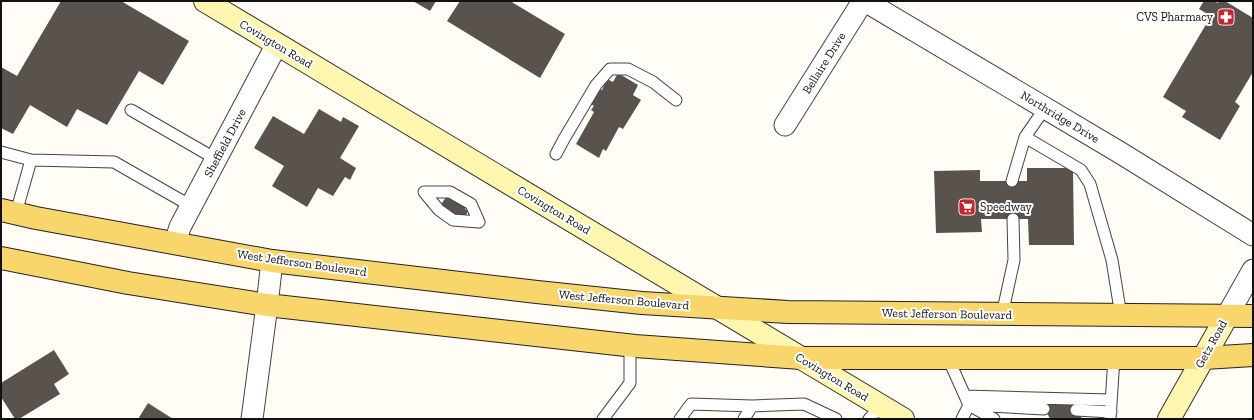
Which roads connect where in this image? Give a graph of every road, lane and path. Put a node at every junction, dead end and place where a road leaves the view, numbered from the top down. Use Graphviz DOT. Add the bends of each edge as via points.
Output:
graph roads {
  1 [pos="205,1"];
  2 [pos="864,1"];
  3 [pos="277,44"];
  4 [pos="676,100"];
  5 [pos="1045,108"];
  6 [pos="131,110"];
  7 [pos="785,125"];
  8 [pos="1025,137"];
  9 [pos="1,152"];
  10 [pos="556,154"];
  11 [pos="216,159"];
  12 [pos="31,160"];
  13 [pos="1012,181"];
  14 [pos="424,192"];
  15 [pos="191,206"];
  16 [pos="8,212"];
  17 [pos="1013,219"];
  18 [pos="1253,235"];
  19 [pos="175,243"];
  20 [pos="1,258"];
  21 [pos="272,260"];
  22 [pos="1253,270"];
  23 [pos="267,305"];
  24 [pos="715,307"];
  25 [pos="1002,315"];
  26 [pos="1121,316"];
  27 [pos="1227,316"];
  28 [pos="1253,316"];
  29 [pos="630,346"];
  30 [pos="1253,355"];
  31 [pos="801,358"];
  32 [pos="948,358"];
  33 [pos="1114,358"];
  34 [pos="1204,358"];
  35 [pos="967,400"];
  36 [pos="1111,400"];
  37 [pos="752,406"];
  38 [pos="1044,409"];
  39 [pos="1076,410"];
  40 [pos="875,412"];
  41 [pos="1111,415"];
  42 [pos="252,419"];
  43 [pos="603,419"];
  44 [pos="680,419"];
  45 [pos="744,419"];
  46 [pos="836,419"];
  47 [pos="903,419"];
  48 [pos="962,419"];
  49 [pos="994,419"];
  50 [pos="1169,419"];
  1 -- 3 [label="main road, Covington Road"];
  2 -- 5 [label="street, Northridge Drive"];
  2 -- 7 [label="street, Bellaire Drive"];
  3 -- 11 [label="street, Sheffield Drive"];
  3 -- 24 [label="main road, Covington Road"];
  4 -- 10 [label="lane" via="653,82 628,69 610,69 596,85"];
  5 -- 8 [label="lane"];
  5 -- 18 [label="street, Northridge Drive"];
  6 -- 11 [label="lane"];
  8 -- 13 [label="lane"];
  8 -- 26 [label="lane" via="1081,170 1090,184 1112,260"];
  9 -- 12 [label="lane"];
  11 -- 15 [label="street, Sheffield Drive"];
  12 -- 15 [label="lane" via="114,162"];
  12 -- 16 [label="lane"];
  14 -- 14 [label="lane" via="438,210 453,220 479,222 471,204 450,192"];
  15 -- 19 [label="street, Sheffield Drive"];
  16 -- 19 [label="main road, West Jefferson Boulevard"];
  17 -- 25 [label="lane" via="1014,260"];
  19 -- 21 [label="main road, West Jefferson Boulevard"];
  20 -- 23 [label="main road" via="128,283"];
  21 -- 23 [label="street"];
  21 -- 24 [label="main road, West Jefferson Boulevard" via="537,292 642,303"];
  22 -- 27 [label="street, Getz Road"];
  23 -- 29 [label="main road"];
  23 -- 42 [label="street"];
  24 -- 25 [label="main road, West Jefferson Boulevard" via="788,312"];
  24 -- 31 [label="main road, Covington Road"];
  25 -- 26 [label="main road, West Jefferson Boulevard"];
  26 -- 27 [label="main road, West Jefferson Boulevard"];
  27 -- 28 [label="main road, West Jefferson Boulevard"];
  27 -- 34 [label="main road, Getz Road"];
  29 -- 31 [label="main road"];
  29 -- 43 [label="lane" via="630,383"];
  30 -- 34 [label="main road"];
  31 -- 32 [label="main road"];
  31 -- 40 [label="main road, Covington Road"];
  32 -- 33 [label="main road"];
  32 -- 35 [label="lane"];
  33 -- 34 [label="main road"];
  33 -- 36 [label="lane"];
  34 -- 50 [label="main road, Getz Road"];
  35 -- 36 [label="lane"];
  35 -- 38 [label="lane"];
  35 -- 48 [label="lane"];
  35 -- 49 [label="lane"];
  36 -- 41 [label="lane"];
  37 -- 44 [label="lane" via="691,404"];
  37 -- 45 [label="lane"];
  37 -- 46 [label="lane" via="804,404"];
  39 -- 41 [label="lane"];
  40 -- 47 [label="main road, Covington Road"];
}
